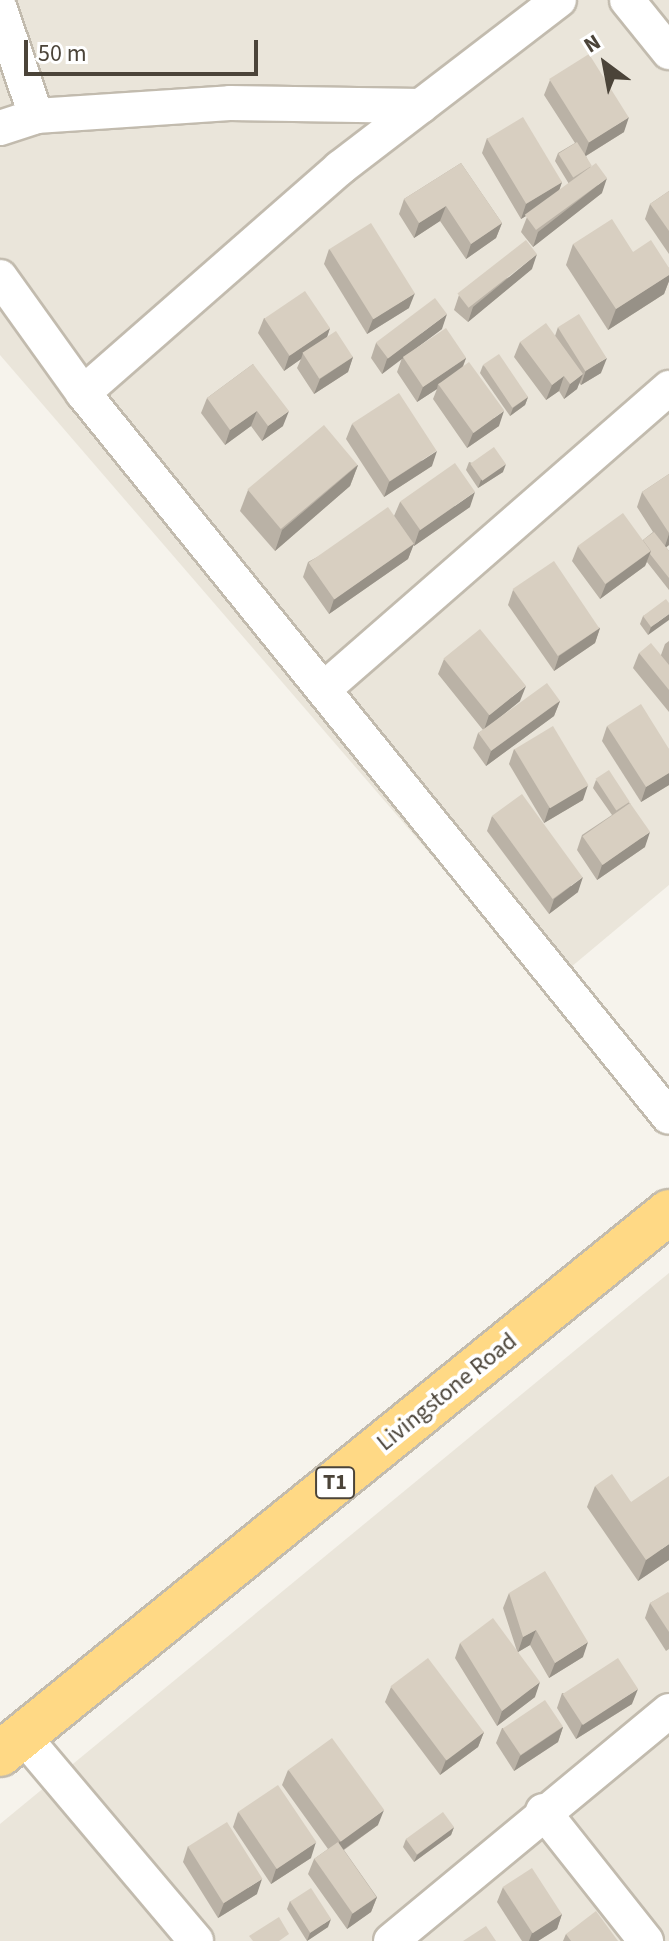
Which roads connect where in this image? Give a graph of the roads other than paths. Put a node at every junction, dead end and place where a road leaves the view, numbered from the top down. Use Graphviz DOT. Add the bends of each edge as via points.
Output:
graph roads {
  1 [pos="559,0"];
  2 [pos="627,0"];
  3 [pos="0,9"];
  4 [pos="669,52"];
  5 [pos="421,106"];
  6 [pos="36,116"];
  7 [pos="0,128"];
  8 [pos="0,277"];
  9 [pos="669,388"];
  10 [pos="83,393"];
  11 [pos="324,689"];
  12 [pos="669,1117"];
  13 [pos="669,1212"];
  14 [pos="669,1711"];
  15 [pos="11,1745"];
  16 [pos="543,1811"];
  17 [pos="196,1941"];
  18 [pos="391,1941"];
  19 [pos="646,1941"];
  1 -- 5 [label="street"];
  2 -- 4 [label="street"];
  3 -- 6 [label="street"];
  5 -- 6 [label="street" via="230,103"];
  5 -- 10 [label="street"];
  6 -- 7 [label="street"];
  8 -- 10 [label="street"];
  9 -- 11 [label="street"];
  10 -- 11 [label="street"];
  11 -- 12 [label="street"];
  13 -- 15 [label="highway, Livingstone Road / T1"];
  14 -- 16 [label="street"];
  15 -- 17 [label="street"];
  16 -- 18 [label="street"];
  16 -- 19 [label="street"];
}
